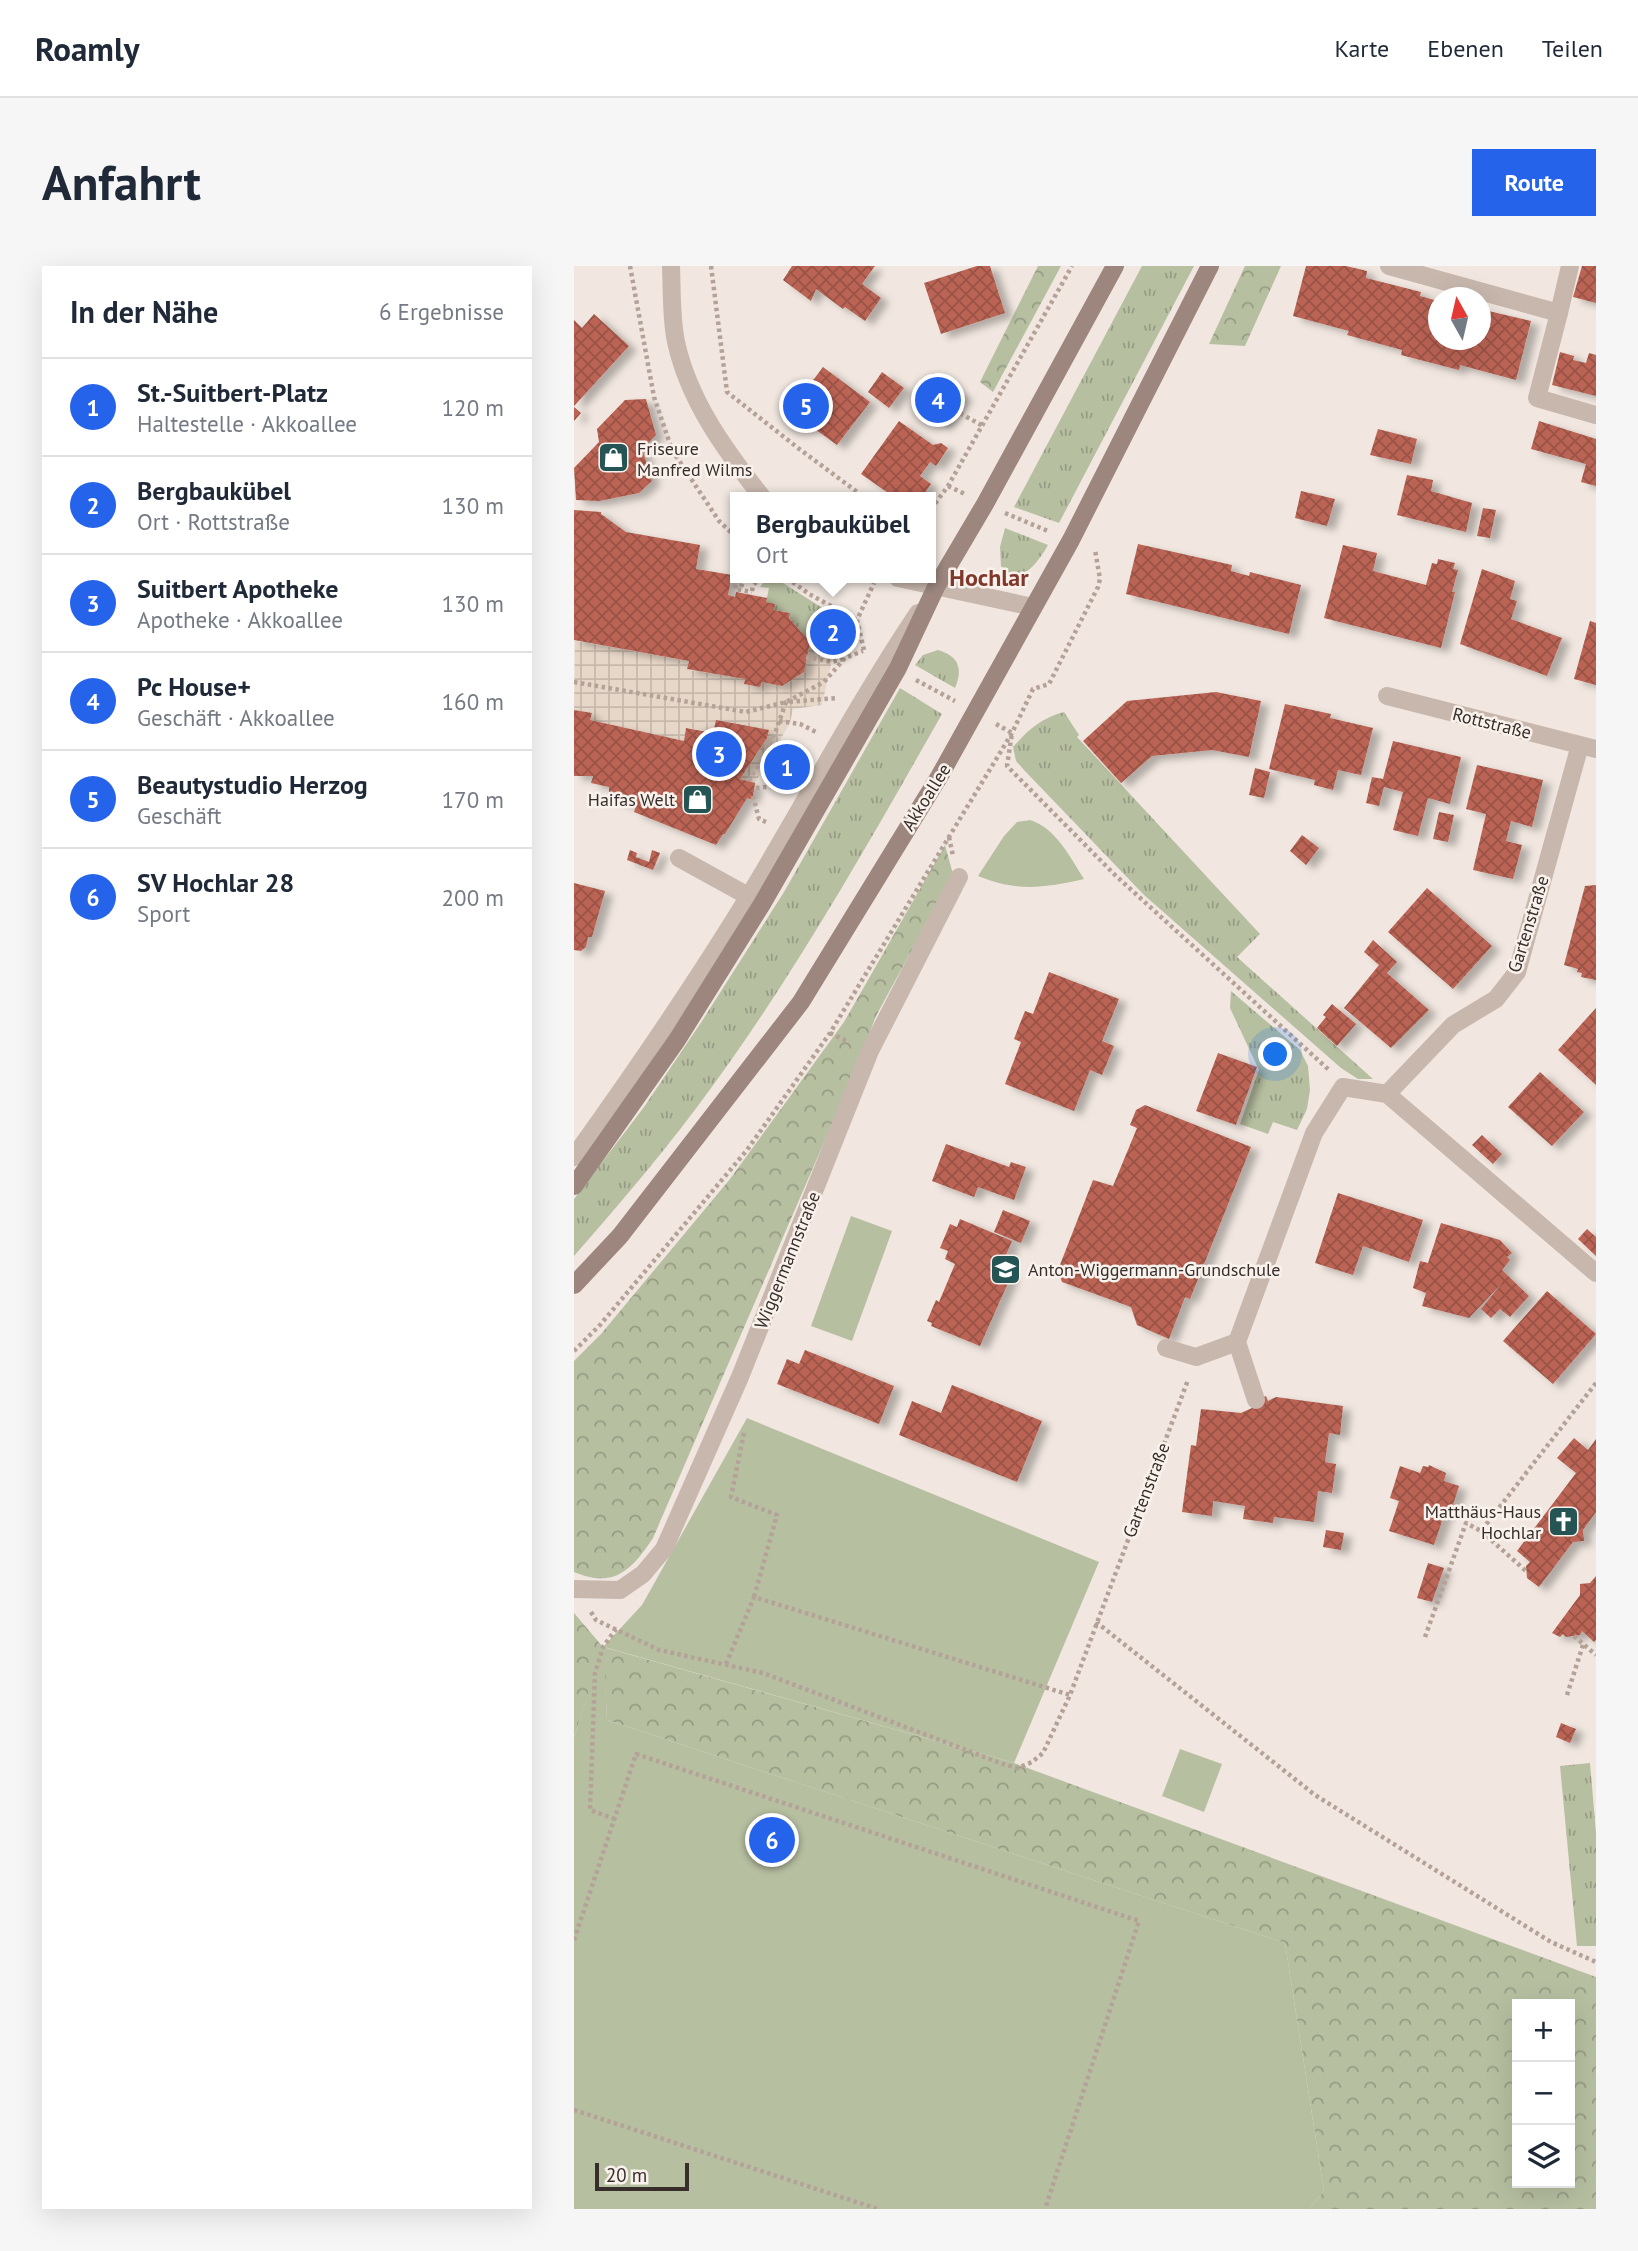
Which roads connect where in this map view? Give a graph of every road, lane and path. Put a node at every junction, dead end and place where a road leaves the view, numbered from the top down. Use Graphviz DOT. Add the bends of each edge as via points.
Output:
graph roads {
  1 [pos="633,266"];
  2 [pos="671,266"];
  3 [pos="711,266"];
  4 [pos="1072,266"];
  5 [pos="1115,266"];
  6 [pos="1210,266"];
  7 [pos="1388,266"];
  8 [pos="1570,266"];
  9 [pos="1559,313"];
  10 [pos="954,410"];
  11 [pos="1596,415"];
  12 [pos="983,426"];
  13 [pos="758,492"];
  14 [pos="857,492"];
  15 [pos="936,502"];
  16 [pos="985,503"];
  17 [pos="730,531"];
  18 [pos="1072,540"];
  19 [pos="1094,550"];
  20 [pos="736,583"];
  21 [pos="742,583"];
  22 [pos="756,583"];
  23 [pos="794,583"];
  24 [pos="874,583"];
  25 [pos="919,583"];
  26 [pos="741,587"];
  27 [pos="936,587"];
  28 [pos="1033,607"];
  29 [pos="857,620"];
  30 [pos="806,657"];
  31 [pos="845,658"];
  32 [pos="898,668"];
  33 [pos="574,682"];
  34 [pos="1387,696"];
  35 [pos="839,698"];
  36 [pos="786,702"];
  37 [pos="975,712"];
  38 [pos="779,722"];
  39 [pos="819,733"];
  40 [pos="1012,733"];
  41 [pos="1588,747"];
  42 [pos="748,781"];
  43 [pos="789,787"];
  44 [pos="756,788"];
  45 [pos="753,796"];
  46 [pos="767,823"];
  47 [pos="680,858"];
  48 [pos="959,877"];
  49 [pos="756,900"];
  50 [pos="830,1033"];
  51 [pos="841,1039"];
  52 [pos="1343,1087"];
  53 [pos="1387,1094"];
  54 [pos="574,1157"];
  55 [pos="574,1186"];
  56 [pos="1596,1273"];
  57 [pos="574,1285"];
  58 [pos="1237,1342"];
  59 [pos="1166,1348"];
  60 [pos="1196,1357"];
  61 [pos="1596,1383"];
  62 [pos="1256,1400"];
  63 [pos="732,1497"];
  64 [pos="1481,1531"];
  65 [pos="1526,1571"];
  66 [pos="575,1590"];
  67 [pos="754,1597"];
  68 [pos="1097,1622"];
  69 [pos="616,1629"];
  70 [pos="1574,1636"];
  71 [pos="1425,1637"];
  72 [pos="1583,1645"];
  73 [pos="1596,1655"];
  74 [pos="726,1664"];
  75 [pos="1070,1695"];
  76 [pos="1567,1695"];
  77 [pos="615,1819"];
  78 [pos="574,1940"];
  79 [pos="1596,1962"];
  80 [pos="574,2110"];
  81 [pos="878,2209"];
  82 [pos="1045,2209"];
  1 -- 17 [label="path" via="653,397 672,450"];
  2 -- 13 [label="street" via="675,341 697,403"];
  3 -- 14 [label="path" via="727,392"];
  4 -- 12 [label="path"];
  5 -- 16 [label="main road"];
  6 -- 18 [label="main road, Akkoallee"];
  7 -- 9 [label="street"];
  8 -- 9 [label="street"];
  9 -- 11 [label="street" via="1537,398"];
  10 -- 12 [label="path"];
  12 -- 15 [label="path"];
  16 -- 18 [label="path"];
  16 -- 27 [label="main road"];
  18 -- 19 [label="path"];
  18 -- 28 [label="main road, Akkoallee"];
  20 -- 22 [label="path" via="735,589 752,593"];
  21 -- 26 [label="path"];
  23 -- 29 [label="path"];
  24 -- 29 [label="path"];
  25 -- 27 [label="street"];
  27 -- 28 [label="street"];
  27 -- 32 [label="main road"];
  27 -- 49 [label="street" via="886,661"];
  28 -- 37 [label="main road, Akkoallee"];
  29 -- 31 [label="path" via="864,651"];
  30 -- 31 [label="path" via="832,662"];
  31 -- 36 [label="path" via="824,682"];
  32 -- 37 [label="path"];
  32 -- 49 [label="main road"];
  33 -- 36 [label="path" via="746,712"];
  34 -- 41 [label="street, Rottstraße"];
  35 -- 36 [label="path"];
  36 -- 38 [label="path"];
  37 -- 57 [label="main road, Akkoallee" via="801,1002 620,1236"];
  38 -- 39 [label="path" via="800,724"];
  38 -- 42 [label="path"];
  40 -- 52 [label="path" via="1007,766 1115,875"];
  41 -- 53 [label="street, Gartenstraße" via="1517,972 1496,999 1453,1026"];
  43 -- 44 [label="path"];
  45 -- 46 [label="path" via="759,819"];
  47 -- 49 [label="street"];
  48 -- 66 [label="street, Wiggermannstraße" via="870,1051 761,1326 664,1549 643,1574 620,1590"];
  49 -- 54 [label="street"];
  49 -- 55 [label="main road" via="677,1040"];
  50 -- 51 [label="path"];
  52 -- 53 [label="street"];
  52 -- 58 [label="street" via="1314,1133"];
  53 -- 56 [label="street"];
  58 -- 60 [label="street"];
  58 -- 62 [label="street"];
  59 -- 60 [label="street"];
  60 -- 68 [label="path, Gartenstraße"];
  61 -- 64 [label="path"];
  63 -- 67 [label="path" via="777,1515"];
  64 -- 65 [label="path"];
  64 -- 71 [label="path" via="1465,1523"];
  66 -- 69 [label="path, Gartenstraße" via="596,1620"];
  67 -- 74 [label="path"];
  67 -- 75 [label="path"];
  68 -- 75 [label="path, Gartenstraße"];
  68 -- 79 [label="path" via="1315,1795 1550,1942"];
  69 -- 74 [label="path, Gartenstraße" via="659,1650"];
  69 -- 77 [label="path" via="603,1647 595,1673 590,1810"];
  70 -- 72 [label="path"];
  72 -- 73 [label="path"];
  72 -- 76 [label="path"];
  74 -- 75 [label="path, Gartenstraße" via="763,1672 1017,1768 1043,1754"];
  77 -- 78 [label="path"];
  77 -- 82 [label="path" via="636,1754 1139,1922"];
  80 -- 81 [label="path"];
}
